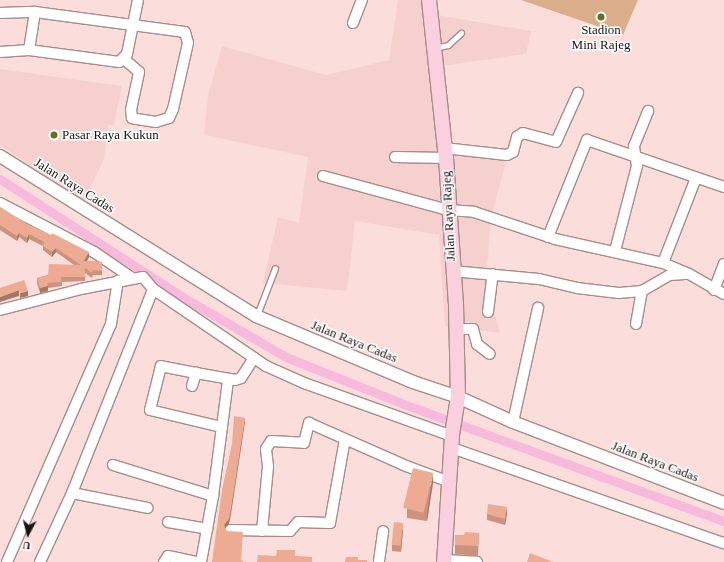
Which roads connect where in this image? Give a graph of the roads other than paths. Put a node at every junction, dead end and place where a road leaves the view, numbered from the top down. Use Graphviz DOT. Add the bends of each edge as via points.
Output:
graph roads {
  1 [pos="138,0"];
  2 [pos="362,0"];
  3 [pos="429,0"];
  4 [pos="35,12"];
  5 [pos="0,13"];
  6 [pos="353,23"];
  7 [pos="133,24"];
  8 [pos="462,33"];
  9 [pos="433,49"];
  10 [pos="29,50"];
  11 [pos="0,52"];
  12 [pos="124,59"];
  13 [pos="578,93"];
  14 [pos="648,111"];
  15 [pos="445,153"];
  16 [pos="0,156"];
  17 [pos="396,156"];
  18 [pos="636,157"];
  19 [pos="323,176"];
  20 [pos="696,178"];
  21 [pos="724,186"];
  22 [pos="0,203"];
  23 [pos="448,210"];
  24 [pos="548,237"];
  25 [pos="615,251"];
  26 [pos="663,263"];
  27 [pos="724,264"];
  28 [pos="275,268"];
  29 [pos="452,271"];
  30 [pos="493,274"];
  31 [pos="689,274"];
  32 [pos="137,277"];
  33 [pos="118,281"];
  34 [pos="153,289"];
  35 [pos="714,290"];
  36 [pos="642,291"];
  37 [pos="724,294"];
  38 [pos="538,308"];
  39 [pos="0,310"];
  40 [pos="488,312"];
  41 [pos="256,316"];
  42 [pos="636,324"];
  43 [pos="455,329"];
  44 [pos="490,354"];
  45 [pos="254,358"];
  46 [pos="196,373"];
  47 [pos="228,381"];
  48 [pos="192,386"];
  49 [pos="456,402"];
  50 [pos="513,422"];
  51 [pos="222,427"];
  52 [pos="345,439"];
  53 [pos="452,439"];
  54 [pos="113,465"];
  55 [pos="450,482"];
  56 [pos="72,493"];
  57 [pos="212,496"];
  58 [pos="724,503"];
  59 [pos="148,508"];
  60 [pos="168,522"];
  61 [pos="206,529"];
  62 [pos="230,530"];
  63 [pos="262,531"];
  64 [pos="382,531"];
  65 [pos="724,543"];
  66 [pos="444,561"];
  67 [pos="7,562"];
  68 [pos="40,562"];
  69 [pos="164,562"];
  70 [pos="197,562"];
  71 [pos="201,562"];
  72 [pos="382,562"];
  73 [pos="478,562"];
  1 -- 7 [label="street"];
  2 -- 6 [label="street"];
  3 -- 9 [label="main road, Jalan Raya Rajeg"];
  4 -- 5 [label="street"];
  4 -- 7 [label="street"];
  4 -- 10 [label="street"];
  7 -- 12 [label="street"];
  7 -- 12 [label="street" via="183,30 187,34 186,52 169,118 156,122 132,118 131,110 139,72"];
  8 -- 9 [label="lane" via="448,45"];
  9 -- 15 [label="main road, Jalan Raya Rajeg"];
  10 -- 11 [label="street"];
  10 -- 12 [label="street" via="100,62 118,62"];
  13 -- 15 [label="street" via="556,142 523,133 518,137 513,152 507,155"];
  14 -- 18 [label="street" via="634,146"];
  15 -- 17 [label="street"];
  15 -- 23 [label="main road, Jalan Raya Rajeg"];
  16 -- 41 [label="street, Jalan Raya Cadas"];
  18 -- 20 [label="street"];
  18 -- 24 [label="street" via="590,140 585,142"];
  18 -- 25 [label="street" via="637,166"];
  19 -- 23 [label="street"];
  20 -- 21 [label="street"];
  20 -- 26 [label="street"];
  22 -- 32 [label="street"];
  23 -- 24 [label="street" via="482,214"];
  23 -- 29 [label="main road, Jalan Raya Rajeg"];
  24 -- 25 [label="street"];
  25 -- 26 [label="street"];
  26 -- 31 [label="street"];
  27 -- 35 [label="street"];
  28 -- 41 [label="lane"];
  29 -- 30 [label="street"];
  29 -- 43 [label="main road, Jalan Raya Rajeg"];
  30 -- 36 [label="street" via="619,293"];
  30 -- 40 [label="street"];
  31 -- 35 [label="street"];
  31 -- 36 [label="street" via="670,275"];
  32 -- 33 [label="street"];
  32 -- 34 [label="street"];
  33 -- 39 [label="street"];
  33 -- 67 [label="street" via="111,324"];
  34 -- 45 [label="street"];
  34 -- 56 [label="street"];
  35 -- 37 [label="street"];
  36 -- 42 [label="street"];
  38 -- 50 [label="street"];
  41 -- 49 [label="street, Jalan Raya Cadas"];
  43 -- 44 [label="street" via="473,329 477,344"];
  43 -- 49 [label="main road, Jalan Raya Rajeg"];
  45 -- 47 [label="street" via="241,378"];
  45 -- 53 [label="street" via="304,383"];
  46 -- 47 [label="street"];
  46 -- 48 [label="street"];
  46 -- 51 [label="street" via="161,366 150,410"];
  47 -- 51 [label="street"];
  49 -- 50 [label="street, Jalan Raya Cadas"];
  49 -- 53 [label="main road, Jalan Raya Rajeg"];
  50 -- 58 [label="street, Jalan Raya Cadas"];
  51 -- 57 [label="street"];
  52 -- 55 [label="street"];
  52 -- 63 [label="street" via="330,523 298,522 290,531"];
  52 -- 63 [label="street" via="309,423 304,443 271,441 268,444"];
  53 -- 55 [label="main road, Jalan Raya Rajeg"];
  53 -- 65 [label="street"];
  54 -- 57 [label="street"];
  55 -- 66 [label="main road, Jalan Raya Rajeg"];
  56 -- 59 [label="street"];
  56 -- 68 [label="street"];
  57 -- 61 [label="street"];
  60 -- 61 [label="street"];
  61 -- 71 [label="street"];
  62 -- 63 [label="street"];
  64 -- 72 [label="street"];
  66 -- 73 [label="street"];
  69 -- 70 [label="street" via="168,556"];
}
